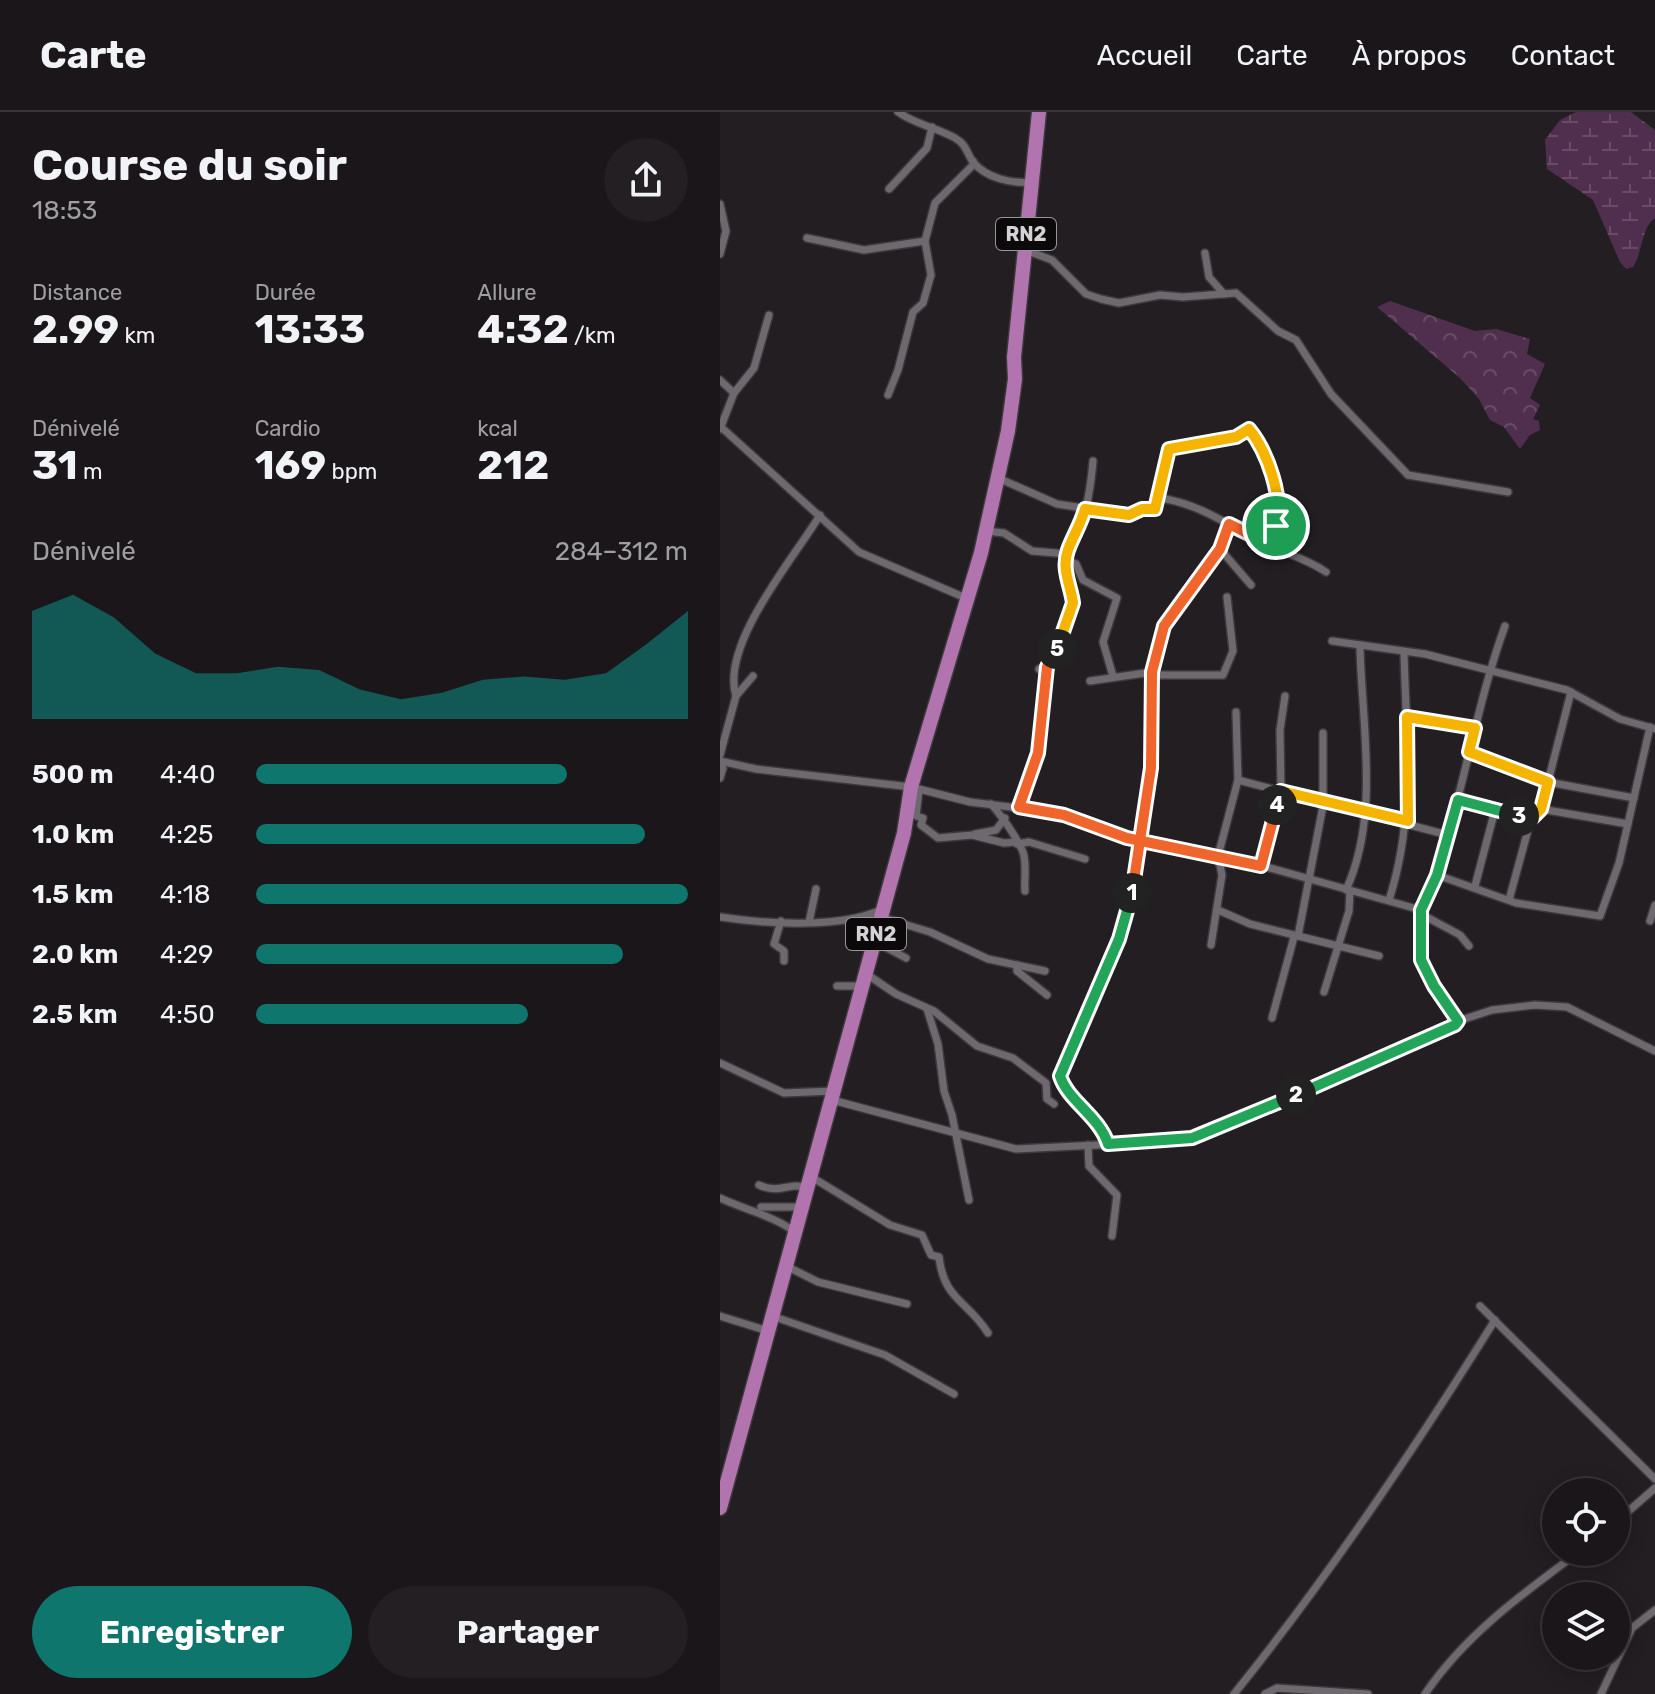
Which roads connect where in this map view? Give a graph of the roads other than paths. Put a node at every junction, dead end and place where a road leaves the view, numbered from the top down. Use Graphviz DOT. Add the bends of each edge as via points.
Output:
graph roads {
  1 [pos="898,112"];
  2 [pos="1038,112"];
  3 [pos="932,127"];
  4 [pos="973,161"];
  5 [pos="1031,182"];
  6 [pos="889,189"];
  7 [pos="720,204"];
  8 [pos="807,238"];
  9 [pos="925,241"];
  10 [pos="1025,250"];
  11 [pos="1205,253"];
  12 [pos="720,254"];
  13 [pos="1224,294"];
  14 [pos="769,315"];
  15 [pos="720,380"];
  16 [pos="734,393"];
  17 [pos="888,395"];
  18 [pos="720,429"];
  19 [pos="1093,461"];
  20 [pos="998,478"];
  21 [pos="1508,492"];
  22 [pos="1160,498"];
  23 [pos="1085,509"];
  24 [pos="820,515"];
  25 [pos="1229,524"];
  26 [pos="986,531"];
  27 [pos="1220,549"];
  28 [pos="1283,551"];
  29 [pos="1067,557"];
  30 [pos="1326,572"];
  31 [pos="1251,585"];
  32 [pos="1227,597"];
  33 [pos="968,599"];
  34 [pos="1505,626"];
  35 [pos="1332,641"];
  36 [pos="1360,648"];
  37 [pos="1404,652"];
  38 [pos="1489,669"];
  39 [pos="1152,673"];
  40 [pos="753,676"];
  41 [pos="1113,676"];
  42 [pos="1090,681"];
  43 [pos="1571,692"];
  44 [pos="736,696"];
  45 [pos="1285,696"];
  46 [pos="1236,712"];
  47 [pos="1407,717"];
  48 [pos="1475,728"];
  49 [pos="1652,728"];
  50 [pos="1323,733"];
  51 [pos="1469,752"];
  52 [pos="720,755"];
  53 [pos="720,762"];
  54 [pos="720,778"];
  55 [pos="1238,780"];
  56 [pos="1548,782"];
  57 [pos="915,789"];
  58 [pos="1281,791"];
  59 [pos="1634,798"];
  60 [pos="1458,800"];
  61 [pos="1323,801"];
  62 [pos="991,804"];
  63 [pos="1019,807"];
  64 [pos="1541,809"];
  65 [pos="1495,810"];
  66 [pos="1364,812"];
  67 [pos="1005,818"];
  68 [pos="1531,819"];
  69 [pos="1408,821"];
  70 [pos="1628,824"];
  71 [pos="973,835"];
  72 [pos="1448,835"];
  73 [pos="1140,838"];
  74 [pos="1016,843"];
  75 [pos="1218,856"];
  76 [pos="1085,859"];
  77 [pos="1261,866"];
  78 [pos="1437,875"];
  79 [pos="1311,879"];
  80 [pos="1475,886"];
  81 [pos="816,889"];
  82 [pos="1348,890"];
  83 [pos="1025,891"];
  84 [pos="1389,900"];
  85 [pos="1509,900"];
  86 [pos="1655,905"];
  87 [pos="1218,910"];
  88 [pos="1421,912"];
  89 [pos="882,913"];
  90 [pos="720,917"];
  91 [pos="781,921"];
  92 [pos="1650,921"];
  93 [pos="809,922"];
  94 [pos="1296,936"];
  95 [pos="874,941"];
  96 [pos="1211,945"];
  97 [pos="1338,946"];
  98 [pos="1469,946"];
  99 [pos="1379,956"];
  100 [pos="906,958"];
  101 [pos="784,961"];
  102 [pos="1017,965"];
  103 [pos="1045,971"];
  104 [pos="864,979"];
  105 [pos="837,986"];
  106 [pos="1324,992"];
  107 [pos="1047,995"];
  108 [pos="927,1009"];
  109 [pos="1272,1018"];
  110 [pos="1458,1021"];
  111 [pos="1655,1051"];
  112 [pos="720,1063"];
  113 [pos="833,1096"];
  114 [pos="1054,1104"];
  115 [pos="955,1131"];
  116 [pos="1108,1144"];
  117 [pos="1088,1145"];
  118 [pos="808,1182"];
  119 [pos="759,1185"];
  120 [pos="720,1198"];
  121 [pos="969,1200"];
  122 [pos="761,1207"];
  123 [pos="801,1207"];
  124 [pos="795,1232"];
  125 [pos="1112,1236"];
  126 [pos="786,1266"];
  127 [pos="907,1304"];
  128 [pos="1480,1306"];
  129 [pos="720,1316"];
  130 [pos="772,1316"];
  131 [pos="1495,1320"];
  132 [pos="768,1331"];
  133 [pos="988,1333"];
  134 [pos="954,1394"];
  135 [pos="1655,1479"];
  136 [pos="1655,1488"];
  137 [pos="720,1508"];
  138 [pos="1630,1510"];
  139 [pos="1560,1566"];
  140 [pos="1655,1610"];
  141 [pos="1234,1694"];
  142 [pos="1265,1694"];
  143 [pos="1368,1694"];
  144 [pos="1425,1694"];
  145 [pos="1601,1694"];
  1 -- 3 [label="street" via="913,123"];
  2 -- 5 [label="highway, RN2"];
  3 -- 4 [label="street" via="965,143"];
  3 -- 6 [label="street" via="927,148"];
  4 -- 5 [label="street" via="1011,184"];
  4 -- 9 [label="street" via="935,203"];
  5 -- 10 [label="highway, RN2"];
  7 -- 12 [label="street" via="726,231"];
  8 -- 9 [label="street" via="864,250"];
  9 -- 17 [label="street" via="931,275 923,303 913,312"];
  10 -- 13 [label="street" via="1052,260 1086,294 1119,303 1160,295"];
  10 -- 20 [label="highway, RN2" via="1015,379"];
  11 -- 13 [label="street" via="1209,277"];
  13 -- 21 [label="street" via="1236,293 1278,331 1296,340 1331,394 1408,475"];
  14 -- 16 [label="street" via="754,368"];
  15 -- 16 [label="street"];
  16 -- 18 [label="street"];
  18 -- 24 [label="street"];
  19 -- 23 [label="street"];
  20 -- 23 [label="street" via="1057,504"];
  20 -- 26 [label="highway, RN2"];
  22 -- 23 [label="street" via="1155,509 1129,515"];
  22 -- 25 [label="street" via="1198,506"];
  22 -- 28 [label="street" via="1169,449 1236,437 1249,429 1270,474"];
  23 -- 29 [label="street"];
  24 -- 33 [label="street" via="859,552"];
  24 -- 44 [label="street" via="748,628 734,675"];
  25 -- 27 [label="street"];
  25 -- 28 [label="street"];
  26 -- 29 [label="street" via="1004,533 1032,551"];
  26 -- 33 [label="highway, RN2"];
  27 -- 31 [label="street"];
  27 -- 39 [label="street" via="1164,626"];
  28 -- 30 [label="street"];
  29 -- 41 [label="street" via="1083,580 1117,598 1103,642"];
  29 -- 63 [label="street" via="1073,603 1065,633 1043,670 1040,745"];
  32 -- 39 [label="street" via="1233,651 1223,675"];
  33 -- 57 [label="highway, RN2"];
  34 -- 38 [label="street"];
  35 -- 36 [label="street"];
  36 -- 37 [label="street"];
  36 -- 66 [label="street"];
  37 -- 38 [label="street"];
  37 -- 47 [label="street"];
  38 -- 43 [label="street"];
  38 -- 48 [label="street"];
  39 -- 41 [label="street"];
  39 -- 73 [label="street" via="1151,768"];
  40 -- 44 [label="street"];
  41 -- 42 [label="street"];
  43 -- 49 [label="street" via="1620,719"];
  43 -- 56 [label="street"];
  44 -- 52 [label="street"];
  45 -- 58 [label="street"];
  46 -- 55 [label="street"];
  47 -- 48 [label="street"];
  47 -- 69 [label="street"];
  48 -- 51 [label="street"];
  49 -- 59 [label="street"];
  50 -- 61 [label="street"];
  51 -- 56 [label="street"];
  51 -- 60 [label="street"];
  53 -- 54 [label="street"];
  53 -- 57 [label="street"];
  55 -- 58 [label="street"];
  55 -- 75 [label="street"];
  56 -- 59 [label="street"];
  56 -- 64 [label="street"];
  57 -- 62 [label="street"];
  57 -- 71 [label="street" via="921,825 938,838"];
  57 -- 89 [label="highway, RN2"];
  58 -- 61 [label="street"];
  58 -- 77 [label="street"];
  59 -- 70 [label="street"];
  60 -- 65 [label="street"];
  60 -- 72 [label="street"];
  61 -- 66 [label="street"];
  61 -- 79 [label="street"];
  62 -- 63 [label="street"];
  62 -- 67 [label="street"];
  63 -- 73 [label="street"];
  64 -- 68 [label="street"];
  64 -- 70 [label="street"];
  65 -- 68 [label="street"];
  65 -- 80 [label="street"];
  66 -- 69 [label="street"];
  66 -- 82 [label="street" via="1358,865"];
  67 -- 71 [label="street" via="996,830"];
  67 -- 74 [label="street"];
  68 -- 85 [label="street"];
  69 -- 72 [label="street"];
  69 -- 84 [label="street"];
  70 -- 85 [label="street" via="1600,916"];
  71 -- 74 [label="street"];
  72 -- 78 [label="street"];
  73 -- 75 [label="street"];
  73 -- 116 [label="street" via="1137,878 1119,939 1060,1076"];
  74 -- 76 [label="street"];
  74 -- 83 [label="street" via="1024,855"];
  75 -- 77 [label="street"];
  75 -- 87 [label="street"];
  77 -- 79 [label="street"];
  78 -- 80 [label="street"];
  78 -- 88 [label="street"];
  79 -- 82 [label="street"];
  79 -- 94 [label="street"];
  80 -- 85 [label="street"];
  81 -- 93 [label="street"];
  82 -- 84 [label="street"];
  82 -- 97 [label="street" via="1349,911"];
  84 -- 88 [label="street"];
  86 -- 92 [label="street"];
  87 -- 94 [label="street"];
  87 -- 96 [label="street"];
  88 -- 98 [label="street"];
  88 -- 110 [label="street" via="1421,960"];
  89 -- 93 [label="street"];
  89 -- 95 [label="highway, RN2"];
  89 -- 102 [label="street" via="988,959"];
  90 -- 91 [label="street"];
  91 -- 93 [label="street"];
  91 -- 101 [label="street" via="774,944 784,951"];
  94 -- 97 [label="street"];
  94 -- 109 [label="street"];
  95 -- 100 [label="street"];
  95 -- 104 [label="highway, RN2"];
  97 -- 99 [label="street"];
  97 -- 106 [label="street"];
  102 -- 103 [label="street"];
  102 -- 107 [label="street" via="1017,971"];
  104 -- 105 [label="street"];
  104 -- 108 [label="street"];
  104 -- 113 [label="highway, RN2"];
  108 -- 114 [label="street" via="977,1046 1031,1070 1046,1083 1047,1099"];
  108 -- 115 [label="street"];
  110 -- 111 [label="street" via="1510,1007 1567,1007"];
  110 -- 116 [label="street" via="1405,1050 1213,1132 1179,1141"];
  112 -- 113 [label="street" via="784,1093"];
  113 -- 115 [label="street"];
  113 -- 118 [label="highway, RN2"];
  115 -- 117 [label="street" via="1016,1149"];
  115 -- 121 [label="street"];
  116 -- 117 [label="street"];
  117 -- 125 [label="street" via="1089,1166 1117,1195"];
  118 -- 119 [label="street" via="774,1191"];
  118 -- 123 [label="highway, RN2"];
  118 -- 133 [label="street" via="890,1225 922,1235 931,1255 939,1257 948,1290 973,1310"];
  120 -- 124 [label="street"];
  122 -- 123 [label="street"];
  123 -- 124 [label="highway, RN2"];
  124 -- 126 [label="highway, RN2"];
  126 -- 127 [label="street" via="818,1282"];
  126 -- 130 [label="highway, RN2"];
  128 -- 131 [label="street"];
  129 -- 132 [label="street"];
  130 -- 132 [label="highway, RN2"];
  130 -- 134 [label="street" via="885,1355"];
  131 -- 135 [label="street"];
  131 -- 141 [label="street" via="1377,1505"];
  132 -- 137 [label="highway, RN2"];
  136 -- 138 [label="street"];
  139 -- 144 [label="street" via="1505,1607 1444,1666"];
  140 -- 145 [label="street" via="1632,1628"];
  142 -- 143 [label="street" via="1277,1688"];
}
